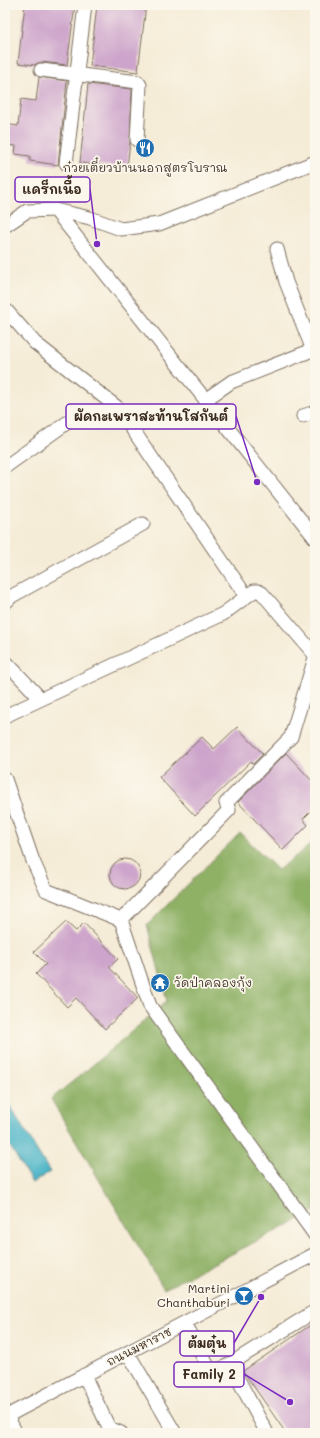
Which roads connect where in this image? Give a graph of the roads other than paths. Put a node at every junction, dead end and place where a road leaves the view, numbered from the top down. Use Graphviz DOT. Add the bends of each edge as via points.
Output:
graph roads {
  1 [pos="84,5"];
  2 [pos="41,70"];
  3 [pos="76,74"];
  4 [pos="137,140"];
  5 [pos="315,162"];
  6 [pos="66,163"];
  7 [pos="55,210"];
  8 [pos="5,226"];
  9 [pos="277,249"];
  10 [pos="5,309"];
  11 [pos="314,350"];
  12 [pos="205,400"];
  13 [pos="68,422"];
  14 [pos="5,467"];
  15 [pos="143,524"];
  16 [pos="315,538"];
  17 [pos="246,596"];
  18 [pos="5,603"];
  19 [pos="315,657"];
  20 [pos="5,661"];
  21 [pos="41,699"];
  22 [pos="5,716"];
  23 [pos="5,779"];
  24 [pos="121,920"];
  25 [pos="315,1236"];
  26 [pos="315,1254"];
  27 [pos="315,1311"];
  28 [pos="185,1323"];
  29 [pos="128,1353"];
  30 [pos="230,1364"];
  31 [pos="84,1375"];
  32 [pos="6,1417"];
  33 [pos="16,1433"];
  34 [pos="121,1433"];
  35 [pos="175,1433"];
  36 [pos="267,1433"];
  1 -- 3 [label="street"];
  2 -- 3 [label="street"];
  3 -- 4 [label="street" via="139,83"];
  3 -- 6 [label="street"];
  5 -- 7 [label="street" via="159,224 121,229"];
  7 -- 8 [label="street" via="27,211"];
  7 -- 12 [label="street"];
  9 -- 11 [label="street" via="286,282"];
  10 -- 17 [label="street" via="35,343 118,408"];
  11 -- 12 [label="street" via="231,382"];
  12 -- 16 [label="street"];
  13 -- 14 [label="street"];
  15 -- 18 [label="street" via="12,596"];
  17 -- 19 [label="street" via="254,591 262,593"];
  17 -- 21 [label="street" via="223,614"];
  19 -- 24 [label="street" via="291,736 226,803 229,810"];
  20 -- 21 [label="street"];
  21 -- 22 [label="street"];
  23 -- 24 [label="street" via="33,861 46,890"];
  24 -- 25 [label="street" via="150,1006"];
  26 -- 28 [label="street, ถนนมหาราช"];
  27 -- 30 [label="street"];
  28 -- 29 [label="street, ถนนมหาราช"];
  28 -- 30 [label="street" via="211,1372 215,1373"];
  29 -- 31 [label="street, ถนนมหาราช"];
  29 -- 35 [label="street"];
  30 -- 36 [label="street"];
  31 -- 32 [label="street, ถนนมหาราช"];
  31 -- 34 [label="street" via="109,1428"];
  32 -- 33 [label="street"];
}
